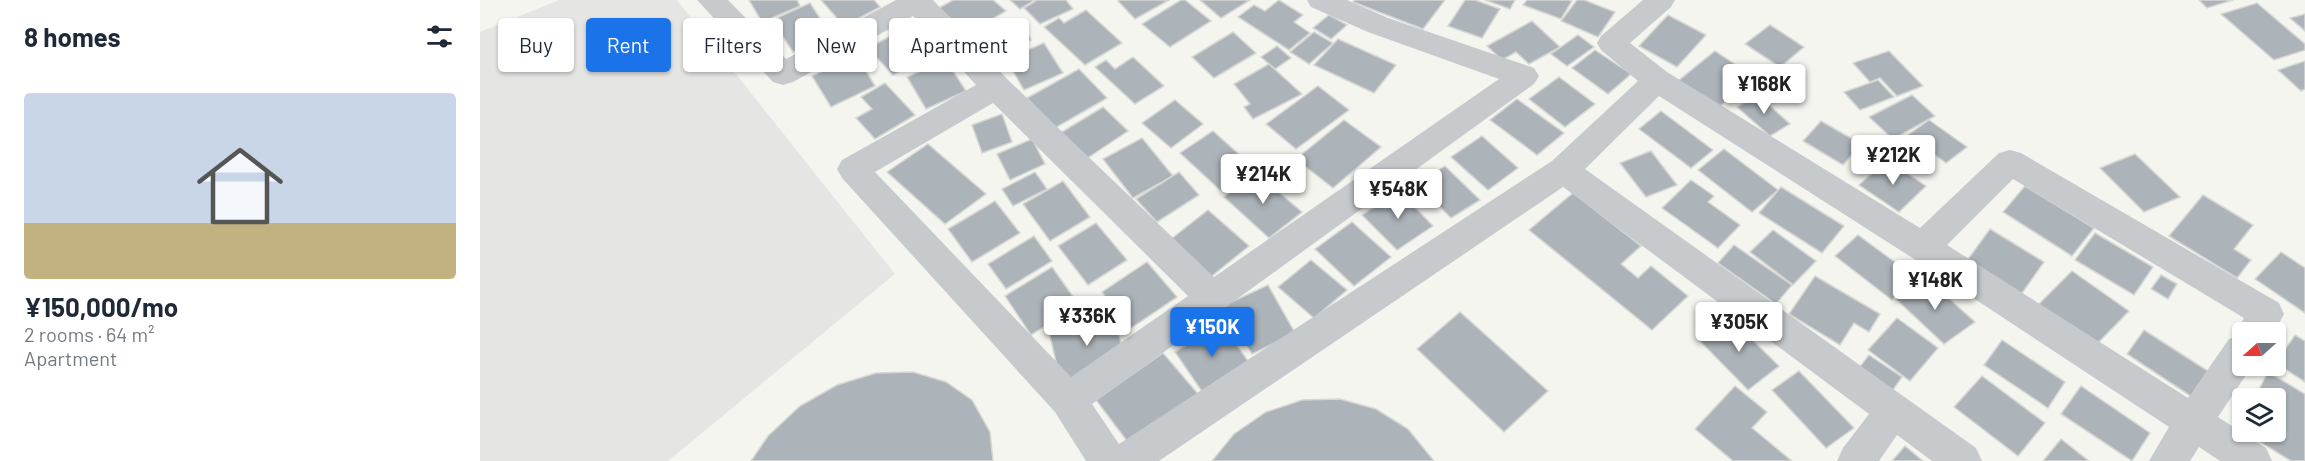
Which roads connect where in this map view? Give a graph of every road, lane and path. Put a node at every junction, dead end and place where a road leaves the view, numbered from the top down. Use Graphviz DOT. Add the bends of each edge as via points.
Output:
graph roads {
  1 [pos="711,0"];
  2 [pos="1321,0"];
  3 [pos="917,1"];
  4 [pos="1652,2"];
  5 [pos="1657,80"];
  6 [pos="996,87"];
  7 [pos="1563,170"];
  8 [pos="1923,247"];
  9 [pos="1213,298"];
  10 [pos="2262,322"];
  11 [pos="2232,365"];
  12 [pos="1068,400"];
  13 [pos="1893,411"];
  14 [pos="2192,423"];
  15 [pos="1108,461"];
  16 [pos="1127,461"];
  17 [pos="1856,461"];
  18 [pos="1963,461"];
  19 [pos="2168,461"];
  20 [pos="2253,461"];
  1 -- 3 [label="street" via="783,74"];
  2 -- 9 [label="street" via="1378,25 1524,76"];
  3 -- 6 [label="street"];
  4 -- 5 [label="street" via="1611,43"];
  5 -- 7 [label="street"];
  5 -- 8 [label="street"];
  6 -- 9 [label="street"];
  6 -- 12 [label="street" via="853,169"];
  7 -- 13 [label="street"];
  7 -- 16 [label="street"];
  8 -- 10 [label="street" via="2010,162 2267,314"];
  8 -- 14 [label="street"];
  9 -- 12 [label="street"];
  11 -- 14 [label="street"];
  12 -- 15 [label="street"];
  13 -- 17 [label="street"];
  13 -- 18 [label="street"];
  14 -- 19 [label="street"];
  14 -- 20 [label="street"];
}
